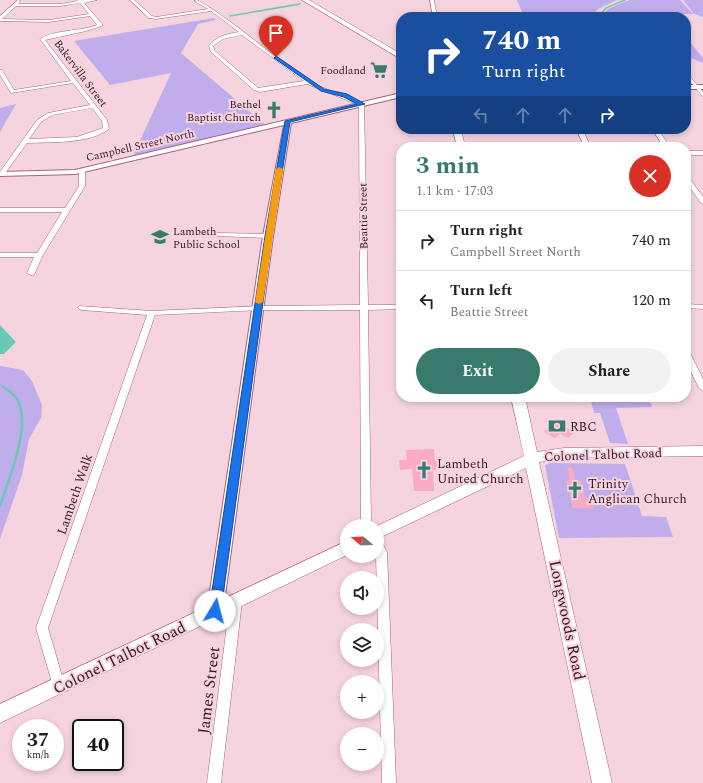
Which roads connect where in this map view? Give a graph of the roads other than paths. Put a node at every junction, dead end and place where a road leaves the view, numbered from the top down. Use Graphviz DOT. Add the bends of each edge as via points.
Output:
graph roads {
  1 [pos="20,0"];
  2 [pos="95,0"];
  3 [pos="132,0"];
  4 [pos="306,0"];
  5 [pos="432,0"];
  6 [pos="81,1"];
  7 [pos="196,1"];
  8 [pos="14,5"];
  9 [pos="212,10"];
  10 [pos="434,12"];
  11 [pos="91,15"];
  12 [pos="0,19"];
  13 [pos="244,33"];
  14 [pos="396,54"];
  15 [pos="0,71"];
  16 [pos="691,78"];
  17 [pos="73,82"];
  18 [pos="308,82"];
  19 [pos="700,87"];
  20 [pos="703,95"];
  21 [pos="396,97"];
  22 [pos="362,104"];
  23 [pos="93,106"];
  24 [pos="288,121"];
  25 [pos="25,141"];
  26 [pos="691,153"];
  27 [pos="703,153"];
  28 [pos="82,170"];
  29 [pos="1,174"];
  30 [pos="691,184"];
  31 [pos="703,202"];
  32 [pos="0,210"];
  33 [pos="67,210"];
  34 [pos="218,235"];
  35 [pos="268,236"];
  36 [pos="0,255"];
  37 [pos="39,256"];
  38 [pos="31,273"];
  39 [pos="396,306"];
  40 [pos="691,306"];
  41 [pos="364,307"];
  42 [pos="703,307"];
  43 [pos="82,308"];
  44 [pos="259,308"];
  45 [pos="152,313"];
  46 [pos="691,363"];
  47 [pos="703,388"];
  48 [pos="519,402"];
  49 [pos="703,451"];
  50 [pos="533,458"];
  51 [pos="366,519"];
  52 [pos="384,530"];
  53 [pos="340,551"];
  54 [pos="381,563"];
  55 [pos="236,601"];
  56 [pos="215,611"];
  57 [pos="58,686"];
  58 [pos="0,714"];
  59 [pos="214,783"];
  60 [pos="389,783"];
  61 [pos="602,783"];
  1 -- 8 [label="street"];
  2 -- 6 [label="street"];
  3 -- 9 [label="street" via="151,17 156,18"];
  4 -- 14 [label="main road"];
  5 -- 10 [label="street"];
  6 -- 8 [label="street" via="60,5"];
  6 -- 11 [label="street, Bakervilla Street"];
  7 -- 9 [label="street"];
  8 -- 12 [label="street"];
  9 -- 13 [label="street"];
  11 -- 12 [label="street" via="49,21"];
  11 -- 17 [label="street, Bakervilla Street" via="100,25 92,30 42,39"];
  13 -- 18 [label="street"];
  13 -- 18 [label="street" via="219,38 211,46 213,52 256,89 269,90"];
  15 -- 17 [label="street" via="13,92"];
  16 -- 19 [label="street"];
  17 -- 23 [label="street, Bakervilla Street"];
  18 -- 22 [label="street"];
  19 -- 20 [label="street"];
  21 -- 22 [label="street, Campbell Street North"];
  22 -- 24 [label="street, Campbell Street North"];
  22 -- 41 [label="street, Beattie Street"];
  23 -- 25 [label="street" via="50,114 39,121"];
  23 -- 25 [label="street, Bakervilla Street" via="105,121 106,129 74,140"];
  24 -- 28 [label="street, Campbell Street North"];
  24 -- 35 [label="street"];
  25 -- 29 [label="street"];
  26 -- 27 [label="street"];
  28 -- 29 [label="street, Campbell Street North" via="44,174"];
  28 -- 33 [label="street" via="82,186"];
  30 -- 31 [label="street"];
  32 -- 33 [label="street"];
  33 -- 37 [label="street"];
  34 -- 35 [label="street"];
  35 -- 44 [label="street"];
  36 -- 37 [label="street"];
  37 -- 38 [label="street"];
  39 -- 41 [label="street"];
  40 -- 42 [label="street"];
  41 -- 44 [label="street"];
  41 -- 51 [label="street, Beattie Street"];
  43 -- 45 [label="street"];
  44 -- 45 [label="street"];
  44 -- 56 [label="street"];
  45 -- 57 [label="street, Lambeth Walk" via="42,628"];
  46 -- 47 [label="street"];
  48 -- 50 [label="main road, Longwoods Road"];
  49 -- 50 [label="main road, Colonel Talbot Road" via="564,453"];
  50 -- 52 [label="main road, Colonel Talbot Road"];
  50 -- 61 [label="main road, Longwoods Road"];
  53 -- 55 [label="main road, Colonel Talbot Road"];
  54 -- 60 [label="street"];
  55 -- 56 [label="main road, Colonel Talbot Road"];
  55 -- 59 [label="street, James Street"];
  56 -- 57 [label="main road, Colonel Talbot Road"];
  57 -- 58 [label="main road, Colonel Talbot Road"];
}
